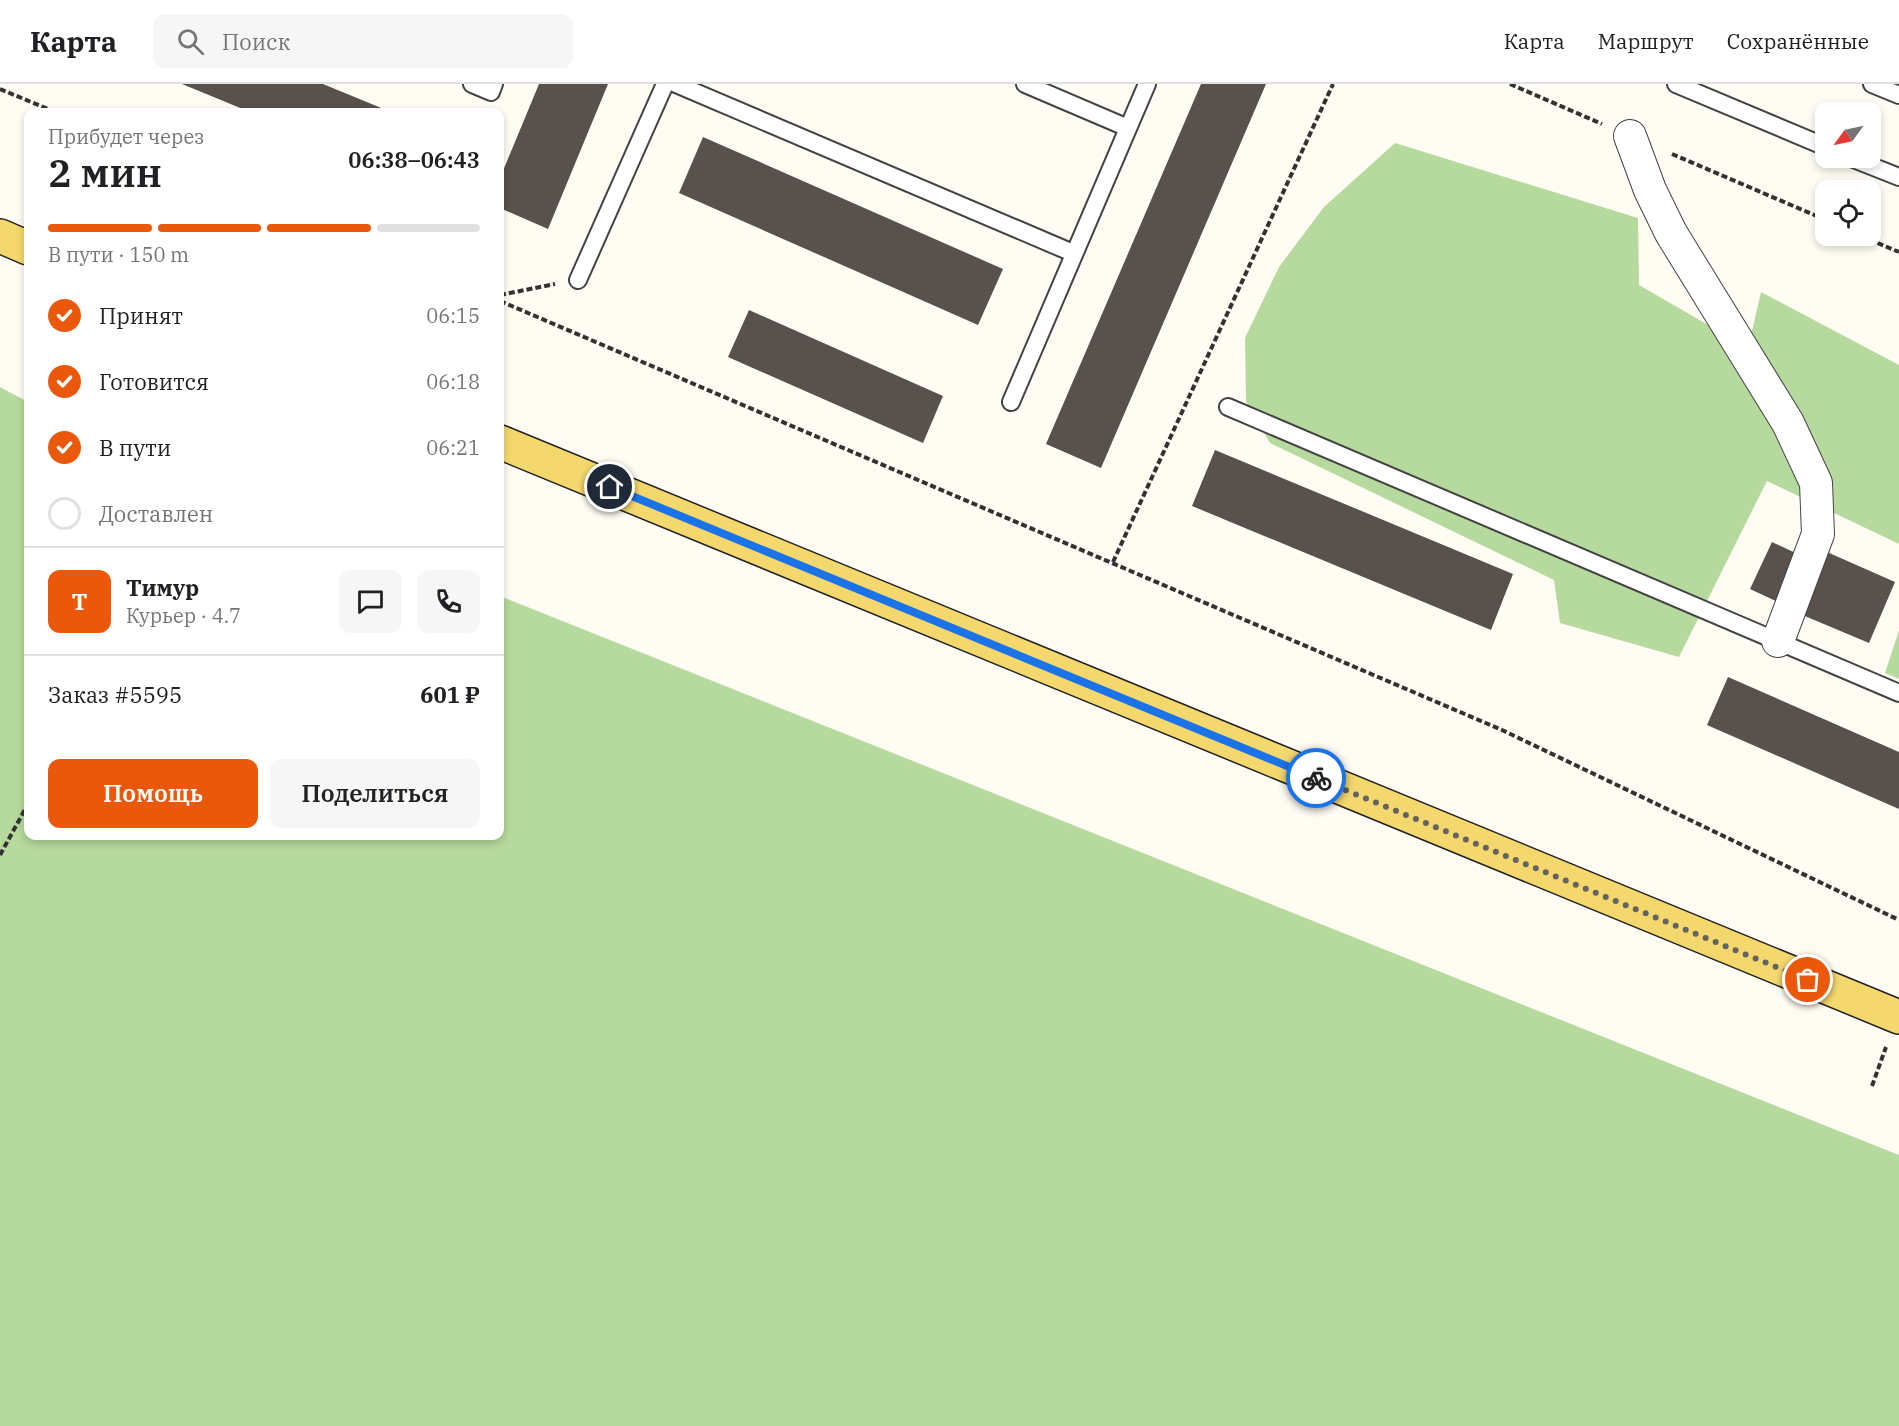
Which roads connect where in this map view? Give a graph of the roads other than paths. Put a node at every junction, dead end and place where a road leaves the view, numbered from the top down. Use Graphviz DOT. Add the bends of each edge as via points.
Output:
graph roads {
  1 [pos="472,84"];
  2 [pos="494,84"];
  3 [pos="665,84"];
  4 [pos="676,84"];
  5 [pos="1025,84"];
  6 [pos="1147,84"];
  7 [pos="1676,84"];
  8 [pos="1872,84"];
  9 [pos="1899,95"];
  10 [pos="1128,128"];
  11 [pos="1630,136"];
  12 [pos="1815,142"];
  13 [pos="1876,168"];
  14 [pos="1899,177"];
  15 [pos="0,236"];
  16 [pos="24,246"];
  17 [pos="1073,254"];
  18 [pos="578,280"];
  19 [pos="1011,402"];
  20 [pos="1228,407"];
  21 [pos="504,444"];
  22 [pos="1778,641"];
  23 [pos="1899,693"];
  24 [pos="1899,1017"];
  1 -- 2 [label="lane" via="491,92"];
  3 -- 18 [label="lane"];
  4 -- 17 [label="lane"];
  5 -- 10 [label="lane"];
  6 -- 10 [label="lane"];
  7 -- 12 [label="lane"];
  8 -- 9 [label="lane"];
  10 -- 17 [label="lane"];
  11 -- 22 [label="street" via="1671,233 1788,423 1816,483 1818,534"];
  13 -- 14 [label="lane"];
  15 -- 16 [label="main road"];
  17 -- 19 [label="lane"];
  20 -- 22 [label="lane"];
  21 -- 24 [label="main road"];
  22 -- 23 [label="lane"];
}
